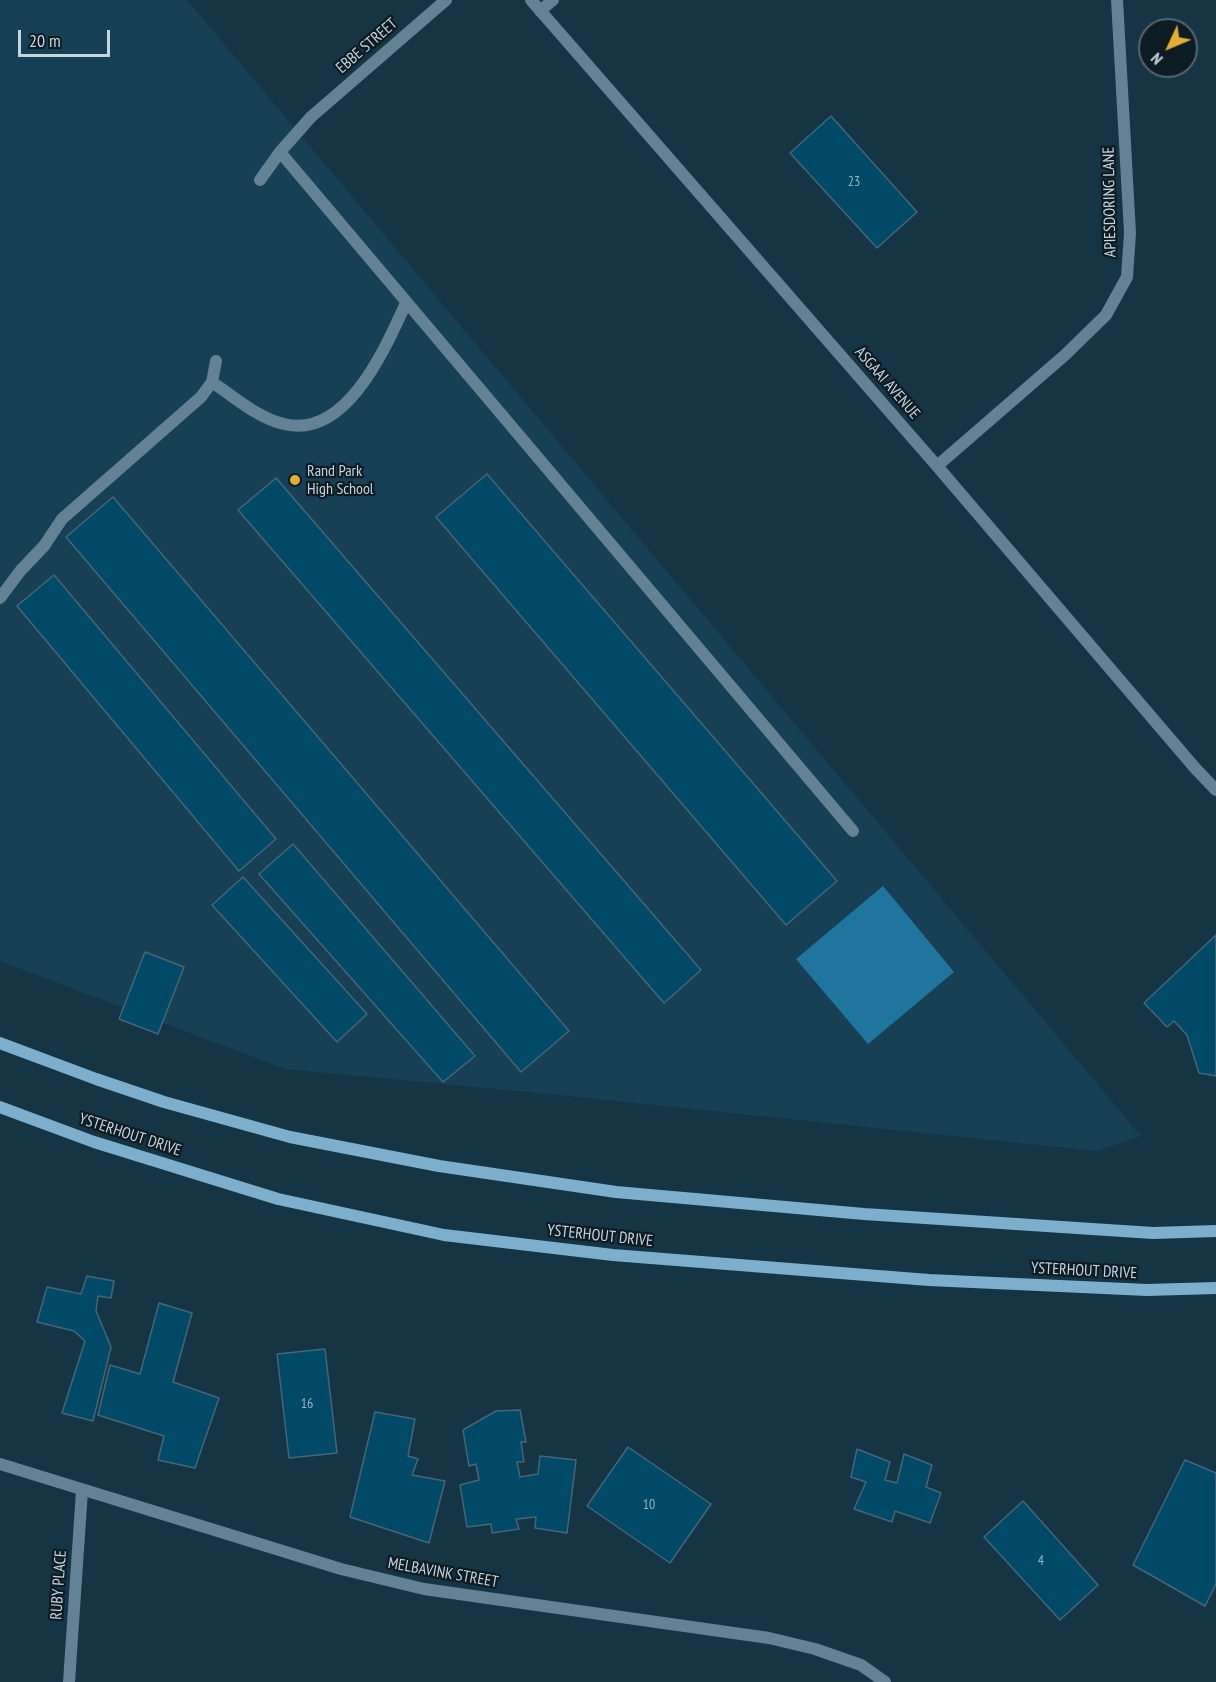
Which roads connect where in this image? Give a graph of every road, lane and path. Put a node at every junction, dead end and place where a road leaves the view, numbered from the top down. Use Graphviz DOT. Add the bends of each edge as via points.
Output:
graph roads {
  1 [pos="446,0"];
  2 [pos="531,0"];
  3 [pos="553,0"];
  4 [pos="1117,0"];
  5 [pos="540,10"];
  6 [pos="280,152"];
  7 [pos="260,180"];
  8 [pos="406,303"];
  9 [pos="216,361"];
  10 [pos="213,382"];
  11 [pos="937,466"];
  12 [pos="0,598"];
  13 [pos="1216,790"];
  14 [pos="853,831"];
  15 [pos="0,1043"];
  16 [pos="0,1107"];
  17 [pos="1216,1232"];
  18 [pos="1216,1288"];
  19 [pos="0,1464"];
  20 [pos="82,1491"];
  21 [pos="69,1682"];
  22 [pos="885,1682"];
  1 -- 6 [label="street, EBBE STREET" via="311,117"];
  2 -- 5 [label="street, ASGAAI AVENUE"];
  3 -- 5 [label="street"];
  4 -- 11 [label="street, APIESDORING LANE" via="1130,233 1127,277 1106,315"];
  5 -- 11 [label="street, ASGAAI AVENUE"];
  6 -- 7 [label="street, EBBE STREET"];
  6 -- 8 [label="street"];
  8 -- 10 [label="street" via="364,382 352,397 322,420 305,426 284,424 257,412"];
  8 -- 14 [label="street"];
  9 -- 10 [label="street"];
  10 -- 12 [label="street" via="186,411 62,519"];
  11 -- 13 [label="street, ASGAAI AVENUE"];
  15 -- 17 [label="main road" via="164,1102 291,1137 439,1166 616,1192 864,1214 1153,1233"];
  16 -- 18 [label="main road, YSTERHOUT DRIVE" via="94,1142 278,1199 444,1235 613,1255 929,1280 1147,1290"];
  19 -- 20 [label="street, MELBAVINK STREET"];
  20 -- 21 [label="street, RUBY PLACE"];
  20 -- 22 [label="street, MELBAVINK STREET" via="341,1569 424,1589 769,1638 861,1665"];
}
